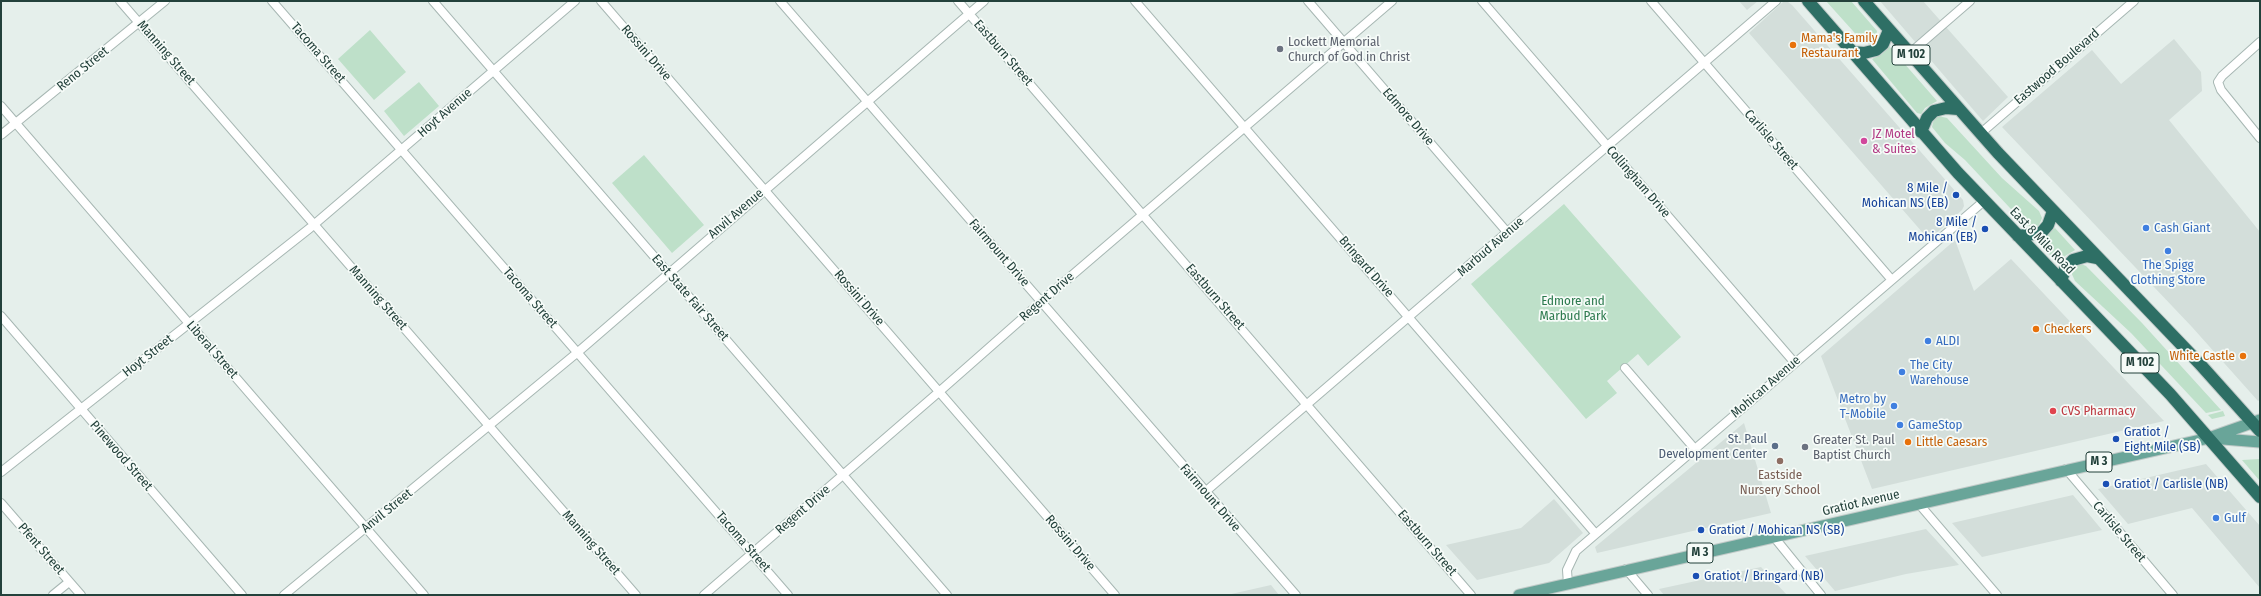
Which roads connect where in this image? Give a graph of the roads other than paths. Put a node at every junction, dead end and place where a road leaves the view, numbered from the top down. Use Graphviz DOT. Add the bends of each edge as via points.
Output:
graph roads {
  1 [pos="120,1"];
  2 [pos="165,1"];
  3 [pos="272,1"];
  4 [pos="433,1"];
  5 [pos="575,1"];
  6 [pos="601,1"];
  7 [pos="780,1"];
  8 [pos="958,1"];
  9 [pos="984,1"];
  10 [pos="1135,1"];
  11 [pos="1308,1"];
  12 [pos="1392,1"];
  13 [pos="1482,1"];
  14 [pos="1651,1"];
  15 [pos="1776,1"];
  16 [pos="1808,1"];
  17 [pos="1864,1"];
  18 [pos="1970,1"];
  19 [pos="2134,1"];
  20 [pos="969,14"];
  21 [pos="140,23"];
  22 [pos="1889,30"];
  23 [pos="1343,42"];
  24 [pos="2260,42"];
  25 [pos="1852,52"];
  26 [pos="1910,53"];
  27 [pos="1705,63"];
  28 [pos="494,71"];
  29 [pos="867,101"];
  30 [pos="1,106"];
  31 [pos="1958,109"];
  32 [pos="16,123"];
  33 [pos="1245,126"];
  34 [pos="1921,132"];
  35 [pos="1981,133"];
  36 [pos="1,135"];
  37 [pos="2260,138"];
  38 [pos="1607,146"];
  39 [pos="402,150"];
  40 [pos="764,190"];
  41 [pos="1984,201"];
  42 [pos="2053,211"];
  43 [pos="1143,214"];
  44 [pos="314,224"];
  45 [pos="1507,232"];
  46 [pos="2018,236"];
  47 [pos="2097,258"];
  48 [pos="668,273"];
  49 [pos="1891,279"];
  50 [pos="2061,281"];
  51 [pos="1041,302"];
  52 [pos="1,316"];
  53 [pos="1409,317"];
  54 [pos="189,324"];
  55 [pos="578,352"];
  56 [pos="1794,362"];
  57 [pos="1625,368"];
  58 [pos="940,392"];
  59 [pos="1307,404"];
  60 [pos="81,409"];
  61 [pos="2256,421"];
  62 [pos="489,426"];
  63 [pos="2260,431"];
  64 [pos="2209,438"];
  65 [pos="2260,442"];
  66 [pos="1694,448"];
  67 [pos="2066,469"];
  68 [pos="1,472"];
  69 [pos="844,475"];
  70 [pos="1205,492"];
  71 [pos="2260,497"];
  72 [pos="1,503"];
  73 [pos="1919,504"];
  74 [pos="366,528"];
  75 [pos="1595,533"];
  76 [pos="1774,537"];
  77 [pos="752,553"];
  78 [pos="1626,569"];
  79 [pos="69,582"];
  80 [pos="1568,584"];
  81 [pos="52,595"];
  82 [pos="81,595"];
  83 [pos="242,595"];
  84 [pos="284,595"];
  85 [pos="424,595"];
  86 [pos="636,595"];
  87 [pos="704,595"];
  88 [pos="788,595"];
  89 [pos="947,595"];
  90 [pos="1115,595"];
  91 [pos="1296,595"];
  92 [pos="1471,595"];
  93 [pos="1518,595"];
  94 [pos="1648,595"];
  95 [pos="1821,595"];
  96 [pos="1997,595"];
  97 [pos="2173,595"];
  1 -- 21 [label="street, Manning Street"];
  2 -- 21 [label="street, Reno Street"];
  3 -- 39 [label="street, Tacoma Street"];
  4 -- 28 [label="street, East State Fair Street"];
  5 -- 28 [label="street, Hoyt Avenue"];
  6 -- 40 [label="street, Rossini Drive"];
  7 -- 29 [label="street, Fairmount Drive"];
  8 -- 20 [label="street, Eastburn Street"];
  9 -- 20 [label="street, Anvil Avenue"];
  10 -- 33 [label="street, Bringard Drive"];
  11 -- 23 [label="street, Edmore Drive"];
  12 -- 23 [label="street, Regent Drive"];
  13 -- 38 [label="street, Collingham Drive"];
  14 -- 27 [label="street, Carlisle Street"];
  15 -- 27 [label="street, Marbud Avenue"];
  16 -- 25 [label="highway, East 8 Mile Road / M 102"];
  17 -- 22 [label="highway, M 102"];
  18 -- 26 [label="street"];
  19 -- 35 [label="street, Eastwood Boulevard"];
  20 -- 29 [label="street, Anvil Avenue"];
  20 -- 43 [label="street, Eastburn Street"];
  21 -- 32 [label="street, Reno Street"];
  21 -- 44 [label="street, Manning Street"];
  22 -- 25 [label="highway" via="1883,44 1876,50"];
  22 -- 26 [label="highway, M 102"];
  23 -- 33 [label="street, Regent Drive"];
  23 -- 45 [label="street, Edmore Drive"];
  24 -- 37 [label="street" via="2218,82 2221,90"];
  25 -- 34 [label="highway, East 8 Mile Road / M 102"];
  26 -- 31 [label="highway, M 102"];
  27 -- 38 [label="street, Marbud Avenue"];
  27 -- 49 [label="street, Carlisle Street"];
  28 -- 39 [label="street, Hoyt Avenue"];
  28 -- 48 [label="street, East State Fair Street"];
  29 -- 40 [label="street, Anvil Avenue"];
  29 -- 51 [label="street, Fairmount Drive"];
  30 -- 32 [label="street, Liberal Street"];
  31 -- 34 [label="highway" via="1934,111 1927,118"];
  31 -- 35 [label="highway, M 102"];
  32 -- 36 [label="street, Reno Street"];
  32 -- 54 [label="street, Liberal Street"];
  33 -- 43 [label="street, Regent Drive"];
  33 -- 53 [label="street, Bringard Drive"];
  34 -- 41 [label="highway, East 8 Mile Road / M 102"];
  35 -- 42 [label="highway, M 102"];
  38 -- 45 [label="street, Marbud Avenue"];
  38 -- 56 [label="street, Collingham Drive"];
  39 -- 44 [label="street, Hoyt Avenue"];
  39 -- 55 [label="street, Tacoma Street"];
  40 -- 48 [label="street, Anvil Avenue"];
  40 -- 58 [label="street, Rossini Drive"];
  41 -- 46 [label="highway, East 8 Mile Road / M 102"];
  41 -- 49 [label="street, Mohican Avenue"];
  42 -- 46 [label="highway" via="2048,225 2041,233"];
  42 -- 47 [label="highway, M 102"];
  43 -- 51 [label="street, Regent Drive"];
  43 -- 59 [label="street, Eastburn Street"];
  44 -- 54 [label="street, Hoyt Street"];
  44 -- 62 [label="street, Manning Street"];
  45 -- 53 [label="street, Marbud Avenue"];
  46 -- 50 [label="highway, East 8 Mile Road / M 102"];
  47 -- 50 [label="highway" via="2087,256 2073,260 2065,269"];
  47 -- 61 [label="highway, M 102"];
  48 -- 55 [label="street, Anvil Avenue"];
  48 -- 69 [label="street, East State Fair Street"];
  49 -- 56 [label="street, Mohican Avenue"];
  50 -- 64 [label="highway, East 8 Mile Road / M 102"];
  51 -- 58 [label="street, Regent Drive"];
  51 -- 70 [label="street, Fairmount Drive"];
  52 -- 60 [label="street, Pinewood Street"];
  53 -- 59 [label="street, Marbud Avenue"];
  53 -- 75 [label="street, Bringard Drive"];
  54 -- 60 [label="street, Hoyt Street"];
  54 -- 74 [label="street, Liberal Street"];
  55 -- 62 [label="street, Anvil Avenue"];
  55 -- 77 [label="street, Tacoma Street"];
  56 -- 66 [label="street, Mohican Avenue"];
  57 -- 66 [label="street"];
  58 -- 69 [label="street, Regent Drive"];
  58 -- 90 [label="street, Rossini Drive"];
  59 -- 70 [label="street, Marbud Avenue"];
  59 -- 92 [label="street, Eastburn Street"];
  60 -- 68 [label="street, Hoyt Street"];
  60 -- 83 [label="street, Pinewood Street"];
  61 -- 63 [label="highway, M 102"];
  61 -- 64 [label="main road, Gratiot Avenue / M 3"];
  62 -- 74 [label="street, Anvil Street"];
  62 -- 86 [label="street, Manning Street"];
  64 -- 65 [label="main road, Gratiot Avenue / M 3"];
  64 -- 67 [label="main road, Gratiot Avenue / M 3"];
  64 -- 71 [label="highway, East 8 Mile Road / M 102"];
  66 -- 75 [label="street, Mohican Avenue"];
  67 -- 73 [label="main road, Gratiot Avenue / M 3"];
  67 -- 97 [label="street, Carlisle Street"];
  69 -- 77 [label="street, Regent Drive"];
  69 -- 89 [label="street, East State Fair Street"];
  70 -- 91 [label="street, Fairmount Drive"];
  72 -- 79 [label="street, Pfent Street"];
  73 -- 76 [label="main road, Gratiot Avenue / M 3"];
  73 -- 96 [label="street"];
  74 -- 84 [label="street, Anvil Street"];
  74 -- 85 [label="street, Liberal Street"];
  75 -- 80 [label="street, Mohican Avenue" via="1570,560 1567,570"];
  76 -- 78 [label="main road, Gratiot Avenue / M 3"];
  76 -- 95 [label="street"];
  77 -- 87 [label="street, Regent Drive"];
  77 -- 88 [label="street, Tacoma Street"];
  78 -- 80 [label="main road, Gratiot Avenue / M 3"];
  78 -- 94 [label="street"];
  79 -- 81 [label="street"];
  79 -- 82 [label="street, Pfent Street"];
  80 -- 93 [label="main road, Gratiot Avenue / M 3"];
}
